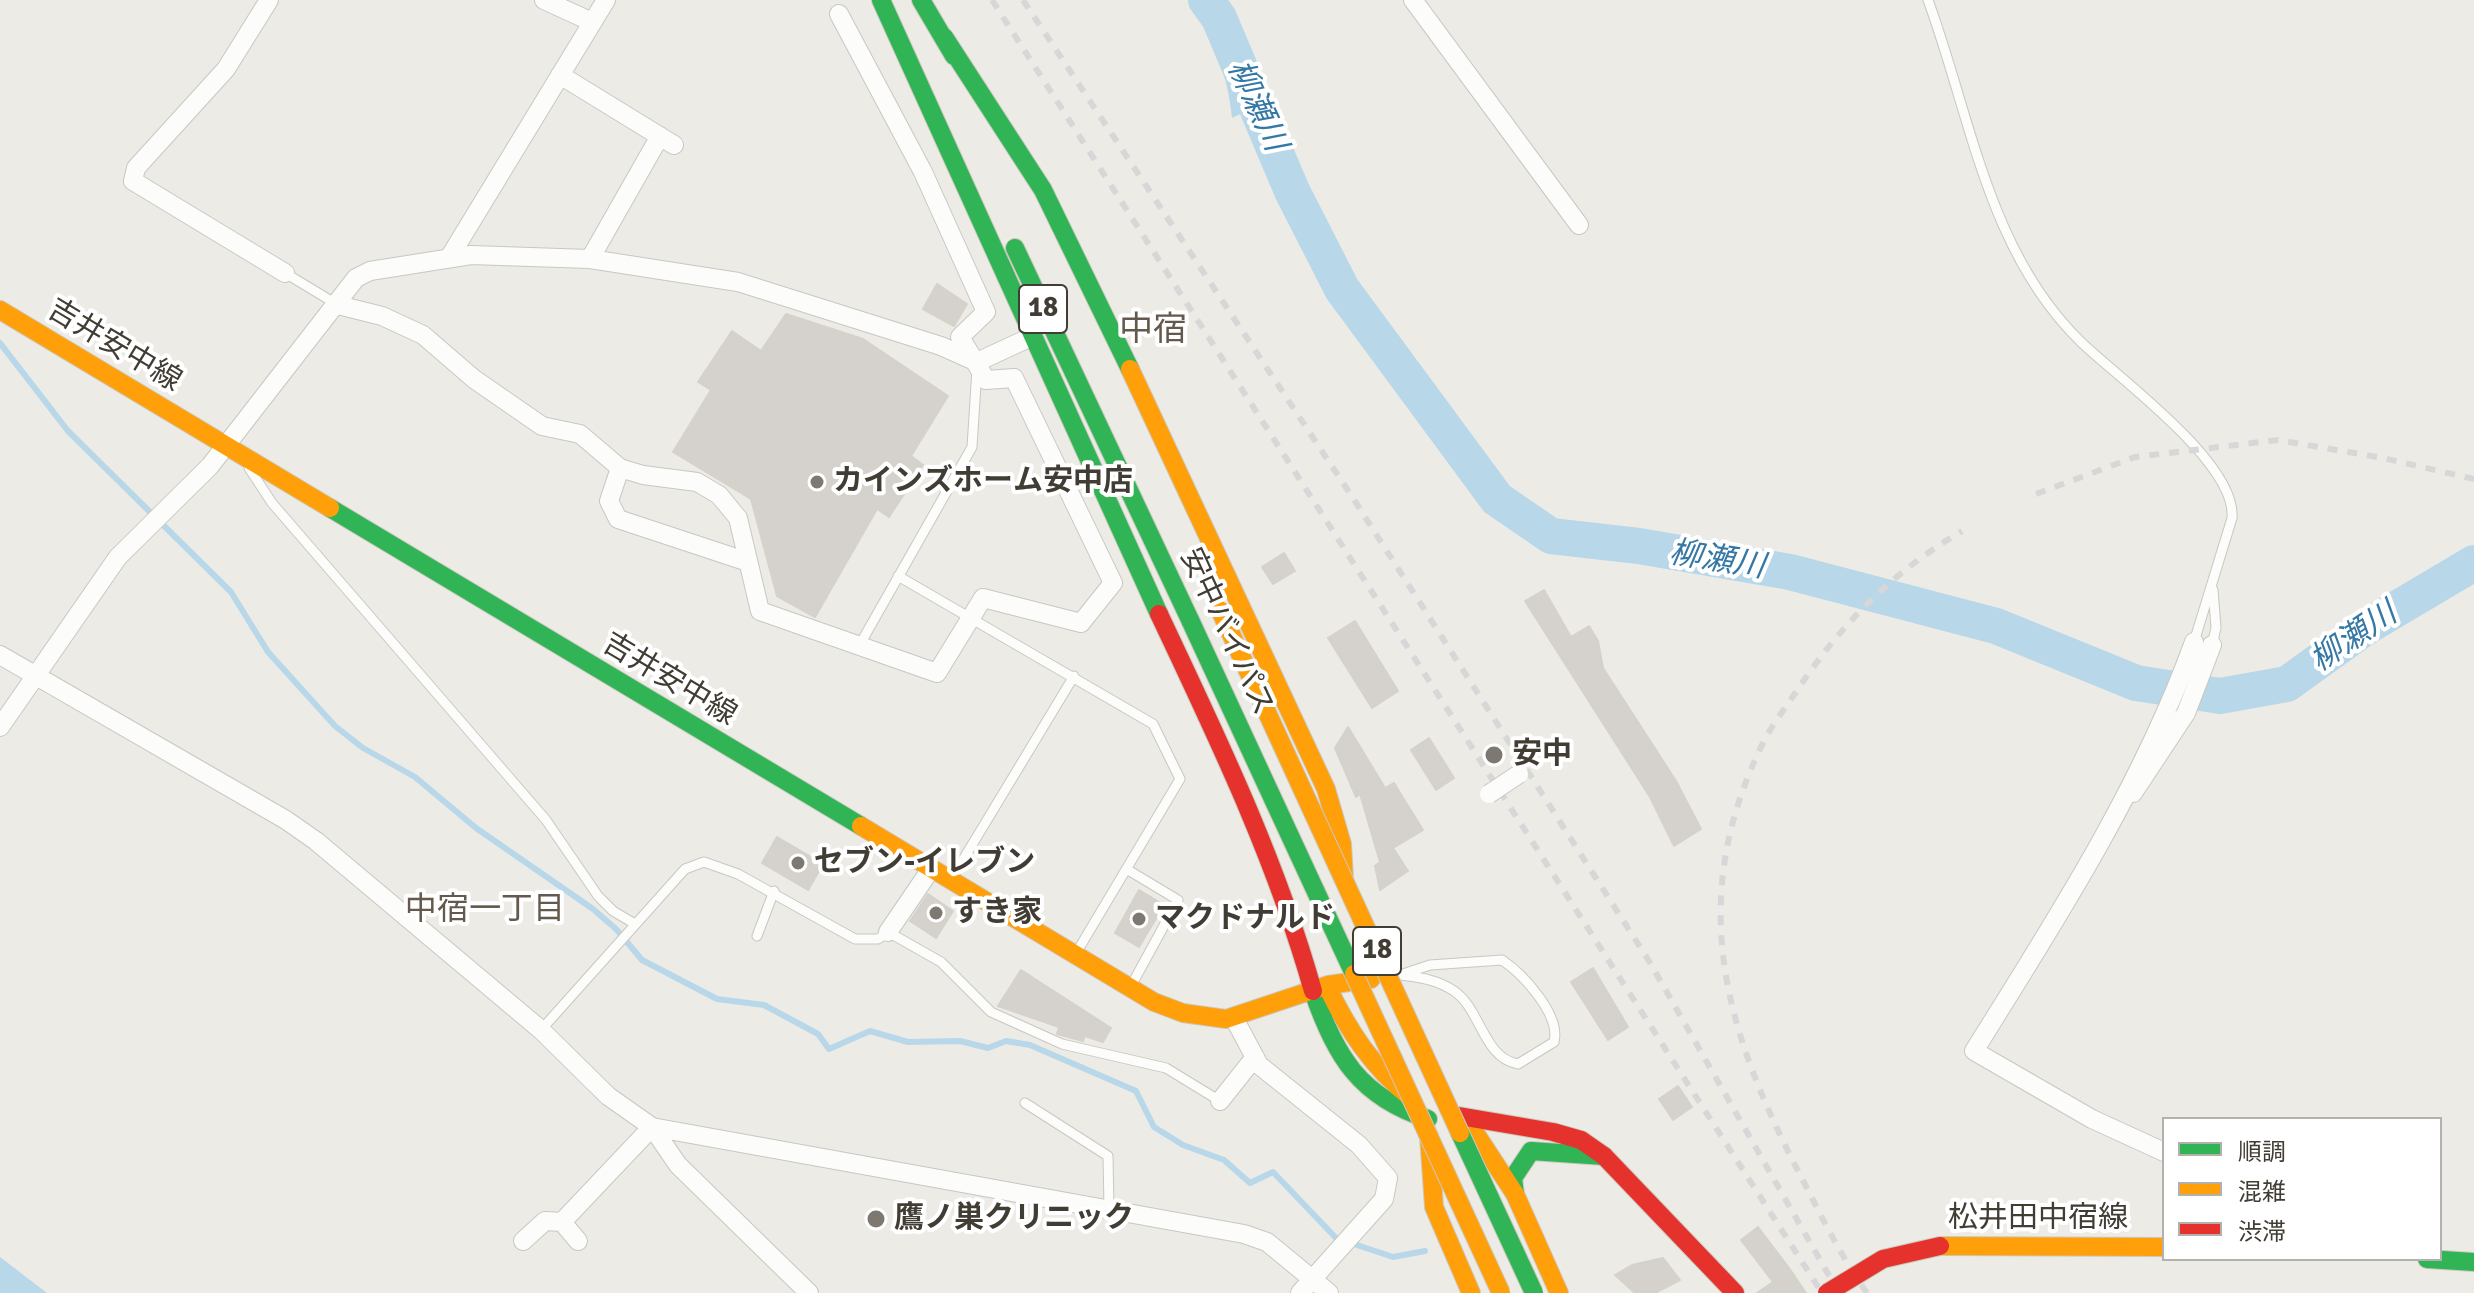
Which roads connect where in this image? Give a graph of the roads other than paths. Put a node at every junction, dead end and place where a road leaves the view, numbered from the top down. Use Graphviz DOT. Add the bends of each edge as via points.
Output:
graph roads {
  1 [pos="269,0"];
  2 [pos="544,0"];
  3 [pos="606,0"];
  4 [pos="881,0"];
  5 [pos="888,0"];
  6 [pos="921,0"];
  7 [pos="1413,0"];
  8 [pos="1928,0"];
  9 [pos="839,14"];
  10 [pos="592,22"];
  11 [pos="944,37"];
  12 [pos="560,75"];
  13 [pos="1026,200"];
  14 [pos="1579,225"];
  15 [pos="449,258"];
  16 [pos="590,259"];
  17 [pos="285,273"];
  18 [pos="338,305"];
  19 [pos="0,310"];
  20 [pos="1031,337"];
  21 [pos="977,362"];
  22 [pos="233,452"];
  23 [pos="620,468"];
  24 [pos="745,561"];
  25 [pos="898,576"];
  26 [pos="2212,584"];
  27 [pos="1217,603"];
  28 [pos="972,617"];
  29 [pos="859,646"];
  30 [pos="2200,652"];
  31 [pos="0,655"];
  32 [pos="1074,676"];
  33 [pos="37,677"];
  34 [pos="0,727"];
  35 [pos="1303,741"];
  36 [pos="1519,774"];
  37 [pos="1235,778"];
  38 [pos="1489,794"];
  39 [pos="2113,817"];
  40 [pos="931,869"];
  41 [pos="1128,870"];
  42 [pos="950,881"];
  43 [pos="774,891"];
  44 [pos="635,924"];
  45 [pos="888,932"];
  46 [pos="757,936"];
  47 [pos="1075,955"];
  48 [pos="1400,975"];
  49 [pos="1130,988"];
  50 [pos="1320,988"];
  51 [pos="1235,1020"];
  52 [pos="541,1030"];
  53 [pos="1255,1057"];
  54 [pos="1220,1101"];
  55 [pos="1025,1103"];
  56 [pos="1429,1119"];
  57 [pos="1466,1119"];
  58 [pos="652,1127"];
  59 [pos="2162,1151"];
  60 [pos="1604,1156"];
  61 [pos="1515,1194"];
  62 [pos="1109,1209"];
  63 [pos="562,1222"];
  64 [pos="523,1241"];
  65 [pos="578,1241"];
  66 [pos="2162,1247"];
  67 [pos="2442,1260"];
  68 [pos="2474,1262"];
  69 [pos="1314,1277"];
  70 [pos="809,1293"];
  71 [pos="1300,1293"];
  72 [pos="1329,1293"];
  73 [pos="1471,1293"];
  74 [pos="1501,1293"];
  75 [pos="1534,1293"];
  76 [pos="1559,1293"];
  77 [pos="1735,1293"];
  78 [pos="1827,1293"];
  1 -- 17 [label="street" via="226,69 136,168 133,181"];
  2 -- 10 [label="street"];
  3 -- 10 [label="street"];
  4 -- 20 [label="main road"];
  5 -- 74 [label="main road, 安中バイパス / 18, bridge" via="965,142"];
  6 -- 11 [label="main road"];
  7 -- 14 [label="street"];
  8 -- 26 [label="lane" via="2001,227 2019,265 2080,341 2197,449 2230,497 2232,518"];
  9 -- 21 [label="street" via="923,172 986,312 960,337"];
  10 -- 12 [label="street"];
  11 -- 13 [label="main road"];
  11 -- 35 [label="main road" via="1043,190"];
  12 -- 15 [label="street"];
  12 -- 16 [label="street" via="667,140"];
  15 -- 16 [label="street"];
  15 -- 18 [label="street" via="370,271 356,278"];
  16 -- 21 [label="street" via="738,282"];
  17 -- 18 [label="lane"];
  18 -- 22 [label="street"];
  18 -- 23 [label="street" via="382,316 423,335 542,426 580,434"];
  19 -- 22 [label="main road, 吉井安中線"];
  20 -- 21 [label="street"];
  20 -- 37 [label="main road"];
  21 -- 25 [label="lane" via="972,447"];
  21 -- 28 [label="street" via="986,380 1014,378 1113,583 1081,623 983,598"];
  22 -- 33 [label="street" via="118,557"];
  22 -- 40 [label="main road, 吉井安中線"];
  22 -- 44 [label="lane" via="546,820 598,896"];
  23 -- 24 [label="street" via="697,482 719,495 738,518"];
  23 -- 24 [label="street" via="609,501 618,519"];
  24 -- 29 [label="street" via="760,611"];
  25 -- 28 [label="lane"];
  25 -- 29 [label="lane"];
  26 -- 30 [label="lane"];
  26 -- 30 [label="lane" via="2216,628"];
  27 -- 75 [label="main road, 安中バイパス / 18, bridge"];
  28 -- 29 [label="street" via="937,673"];
  28 -- 32 [label="lane"];
  30 -- 39 [label="street"];
  30 -- 39 [label="street" via="2186,713 2149,773"];
  31 -- 33 [label="street"];
  32 -- 41 [label="lane" via="1153,724 1180,779"];
  32 -- 42 [label="lane"];
  33 -- 34 [label="street"];
  33 -- 52 [label="street" via="286,820"];
  35 -- 37 [label="main road"];
  35 -- 50 [label="main road" via="1326,789 1345,857 1343,891"];
  36 -- 38 [label="street, bridge"];
  37 -- 50 [label="main road"];
  39 -- 59 [label="street" via="1974,1051 2092,1119"];
  40 -- 42 [label="main road, 吉井安中線"];
  40 -- 45 [label="street"];
  41 -- 47 [label="lane"];
  41 -- 49 [label="lane" via="1178,900"];
  42 -- 47 [label="main road, 吉井安中線"];
  43 -- 44 [label="lane" via="704,862 685,869"];
  43 -- 45 [label="lane" via="855,939 878,939"];
  43 -- 46 [label="lane"];
  44 -- 52 [label="lane"];
  45 -- 54 [label="lane" via="941,962 991,1012 1062,1044 1166,1068"];
  47 -- 49 [label="main road, 吉井安中線"];
  48 -- 48 [label="lane" via="1430,965 1502,960 1536,992 1557,1033 1554,1042 1518,1064 1506,1062 1456,992 1426,978"];
  48 -- 50 [label="main road, 吉井安中線"];
  49 -- 51 [label="main road, 吉井安中線" via="1191,1017"];
  50 -- 51 [label="main road, 吉井安中線"];
  50 -- 56 [label="main road" via="1328,1035 1359,1083 1390,1106"];
  50 -- 57 [label="main road" via="1380,1074 1410,1098"];
  51 -- 53 [label="street"];
  52 -- 58 [label="street" via="608,1096"];
  53 -- 54 [label="street"];
  53 -- 69 [label="street" via="1359,1145 1388,1178 1384,1199"];
  55 -- 62 [label="lane" via="1108,1156"];
  56 -- 57 [label="main road"];
  56 -- 73 [label="main road" via="1434,1207"];
  57 -- 60 [label="main road" via="1553,1132 1581,1140"];
  57 -- 61 [label="main road"];
  58 -- 62 [label="street"];
  58 -- 63 [label="street"];
  58 -- 70 [label="street" via="678,1165"];
  60 -- 61 [label="main road" via="1531,1151 1513,1178"];
  60 -- 77 [label="main road"];
  61 -- 76 [label="main road"];
  62 -- 69 [label="street" via="1244,1234 1267,1242"];
  63 -- 64 [label="street" via="545,1221"];
  63 -- 65 [label="street"];
  66 -- 78 [label="main road, 松井田中宿線, bridge" via="1940,1246 1883,1259"];
  67 -- 68 [label="main road"];
  69 -- 71 [label="street"];
  69 -- 72 [label="street"];
}
